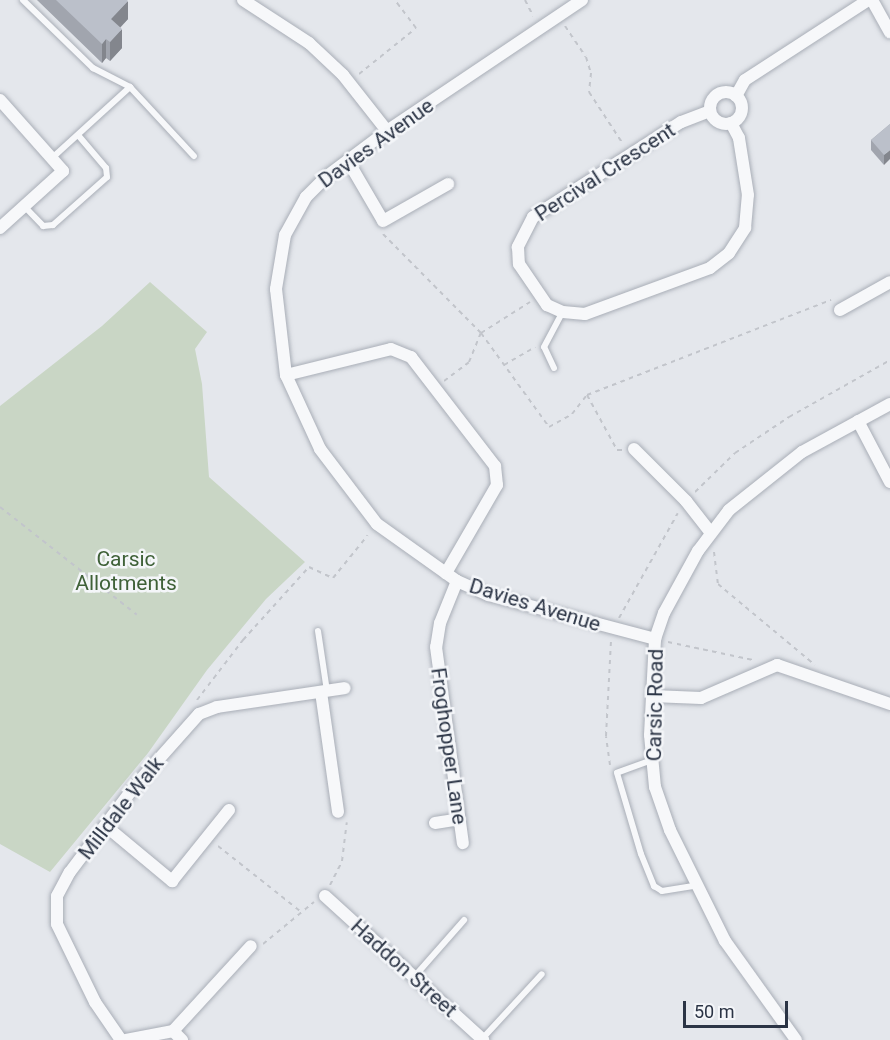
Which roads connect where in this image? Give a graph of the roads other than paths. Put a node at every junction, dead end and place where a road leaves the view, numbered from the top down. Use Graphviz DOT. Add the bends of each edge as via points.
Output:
graph roads {
  1 [pos="22,0"];
  2 [pos="243,0"];
  3 [pos="582,0"];
  4 [pos="870,0"];
  5 [pos="890,32"];
  6 [pos="130,87"];
  7 [pos="736,96"];
  8 [pos="0,100"];
  9 [pos="710,111"];
  10 [pos="731,123"];
  11 [pos="387,131"];
  12 [pos="78,135"];
  13 [pos="194,156"];
  14 [pos="52,159"];
  15 [pos="348,161"];
  16 [pos="448,184"];
  17 [pos="24,206"];
  18 [pos="0,228"];
  19 [pos="890,282"];
  20 [pos="840,310"];
  21 [pos="562,312"];
  22 [pos="554,368"];
  23 [pos="286,375"];
  24 [pos="890,404"];
  25 [pos="858,421"];
  26 [pos="634,449"];
  27 [pos="890,482"];
  28 [pos="710,532"];
  29 [pos="446,573"];
  30 [pos="457,581"];
  31 [pos="318,631"];
  32 [pos="655,639"];
  33 [pos="345,688"];
  34 [pos="324,691"];
  35 [pos="652,696"];
  36 [pos="890,704"];
  37 [pos="653,760"];
  38 [pos="229,810"];
  39 [pos="338,812"];
  40 [pos="460,819"];
  41 [pos="435,823"];
  42 [pos="107,827"];
  43 [pos="463,843"];
  44 [pos="695,886"];
  45 [pos="325,896"];
  46 [pos="464,920"];
  47 [pos="251,946"];
  48 [pos="542,974"];
  49 [pos="414,977"];
  50 [pos="177,1035"];
  51 [pos="482,1039"];
  52 [pos="124,1040"];
  53 [pos="796,1040"];
  1 -- 6 [label="lane" via="93,68"];
  2 -- 11 [label="street" via="309,43 350,81"];
  3 -- 11 [label="street, Davies Avenue"];
  4 -- 5 [label="street"];
  4 -- 7 [label="street" via="745,80"];
  6 -- 12 [label="lane"];
  6 -- 13 [label="lane"];
  7 -- 9 [label="street, Percival Crescent" via="718,94 711,101"];
  7 -- 10 [label="street" via="741,111"];
  8 -- 14 [label="street"];
  9 -- 10 [label="street" via="720,123"];
  9 -- 21 [label="street, Percival Crescent" via="681,122 533,217 524,229 518,247 519,264 538,296"];
  10 -- 21 [label="street" via="739,138 748,195 745,228 729,253 710,268 595,310"];
  11 -- 15 [label="street, Davies Avenue"];
  12 -- 14 [label="lane"];
  12 -- 17 [label="lane" via="106,168 107,177 53,225 43,226"];
  14 -- 17 [label="street" via="63,171"];
  15 -- 16 [label="street" via="383,221"];
  15 -- 23 [label="street, Davies Avenue" via="306,197 285,235 276,289"];
  17 -- 18 [label="street"];
  19 -- 20 [label="street"];
  21 -- 22 [label="lane" via="544,347"];
  23 -- 29 [label="street, Davies Avenue" via="320,449 377,524"];
  23 -- 29 [label="street" via="392,349 411,357 495,466 497,485"];
  24 -- 25 [label="street, Carsic Road"];
  25 -- 27 [label="street"];
  25 -- 28 [label="street, Carsic Road" via="802,452 753,488"];
  26 -- 28 [label="street" via="686,501"];
  28 -- 32 [label="street, Carsic Road" via="669,604"];
  29 -- 30 [label="street, Davies Avenue"];
  30 -- 32 [label="street, Davies Avenue" via="489,595"];
  30 -- 40 [label="street, Froghopper Lane" via="440,623 436,647"];
  31 -- 34 [label="lane"];
  32 -- 35 [label="street, Carsic Road"];
  33 -- 34 [label="street"];
  34 -- 39 [label="street"];
  34 -- 42 [label="street, Milldale Walk" via="217,707 199,714 134,787"];
  35 -- 36 [label="street" via="701,698 777,665"];
  35 -- 37 [label="street, Carsic Road"];
  37 -- 44 [label="street, Carsic Road" via="655,787"];
  37 -- 44 [label="lane" via="617,773 641,854 654,886 662,891"];
  38 -- 42 [label="street" via="172,881"];
  40 -- 41 [label="street"];
  40 -- 43 [label="street, Froghopper Lane"];
  42 -- 52 [label="street, Milldale Walk" via="70,872 57,896 57,924 95,1002"];
  44 -- 53 [label="street, Carsic Road" via="725,941"];
  45 -- 49 [label="street, Haddon Street"];
  46 -- 49 [label="lane"];
  47 -- 50 [label="street"];
  48 -- 51 [label="lane"];
  49 -- 51 [label="street, Haddon Street"];
  50 -- 52 [label="street"];
}
